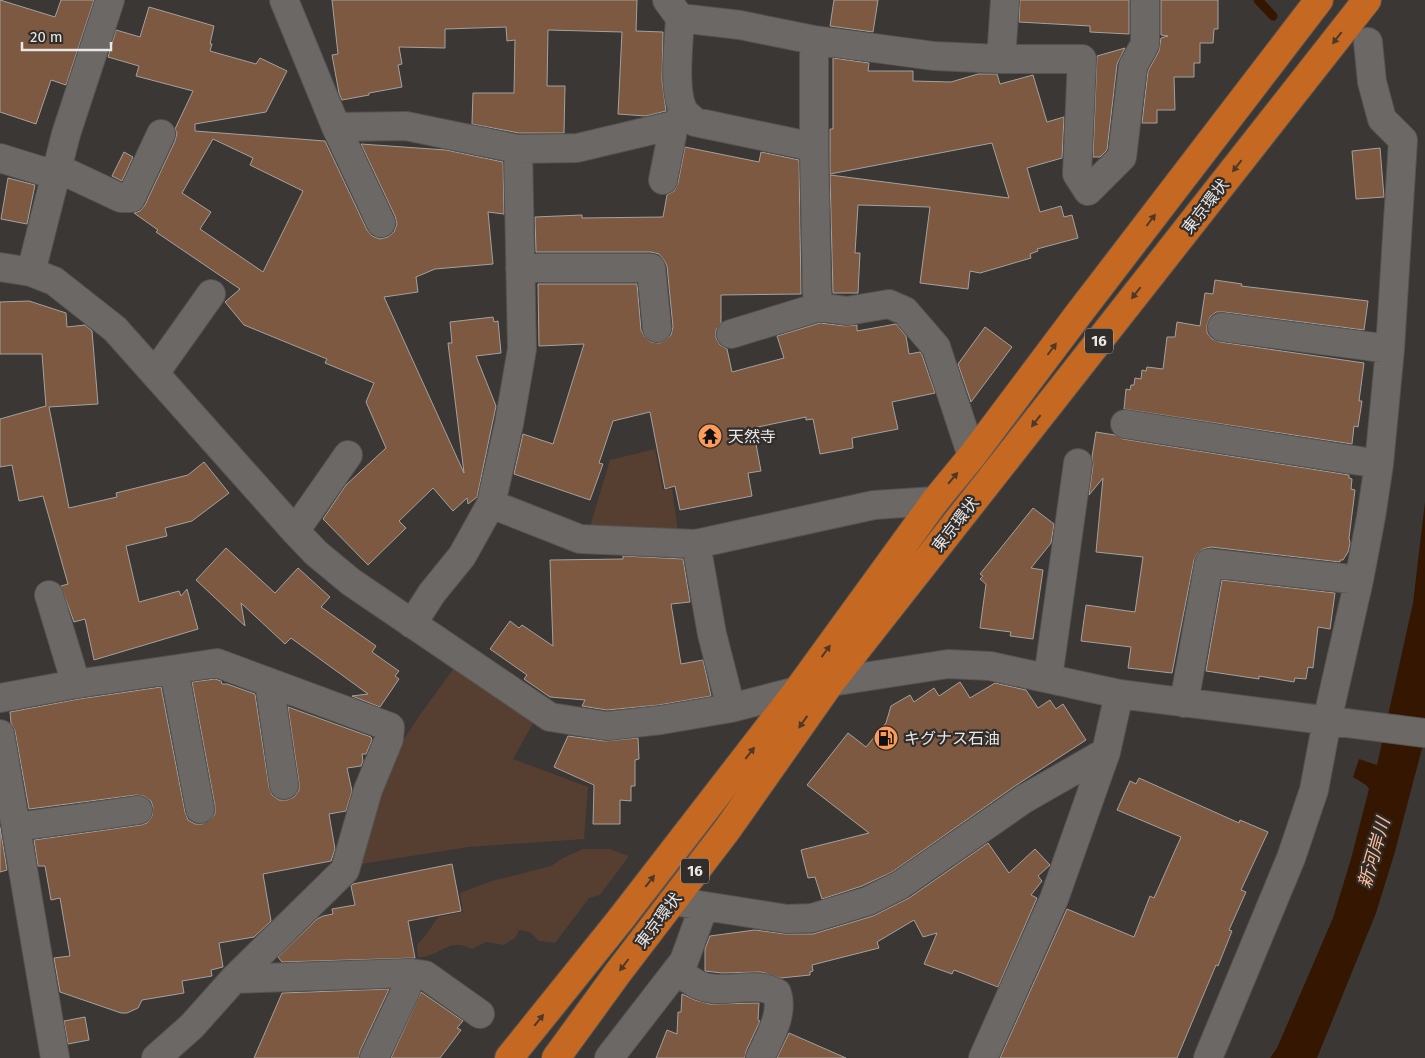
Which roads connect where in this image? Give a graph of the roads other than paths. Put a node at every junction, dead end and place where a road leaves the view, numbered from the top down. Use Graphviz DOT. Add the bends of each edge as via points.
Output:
graph roads {
  1 [pos="110,0"];
  2 [pos="284,0"];
  3 [pos="1005,0"];
  4 [pos="1144,0"];
  5 [pos="1319,0"];
  6 [pos="1367,0"];
  7 [pos="673,9"];
  8 [pos="814,40"];
  9 [pos="1368,42"];
  10 [pos="1001,59"];
  11 [pos="679,119"];
  12 [pos="336,127"];
  13 [pos="161,134"];
  14 [pos="814,148"];
  15 [pos="518,149"];
  16 [pos="0,158"];
  17 [pos="56,172"];
  18 [pos="663,180"];
  19 [pos="382,223"];
  20 [pos="0,267"];
  21 [pos="520,268"];
  22 [pos="32,272"];
  23 [pos="211,294"];
  24 [pos="819,307"];
  25 [pos="1222,327"];
  26 [pos="657,328"];
  27 [pos="731,334"];
  28 [pos="1390,349"];
  29 [pos="155,373"];
  30 [pos="1125,424"];
  31 [pos="348,455"];
  32 [pos="972,456"];
  33 [pos="1078,463"];
  34 [pos="1379,464"];
  35 [pos="934,501"];
  36 [pos="490,504"];
  37 [pos="295,531"];
  38 [pos="696,544"];
  39 [pos="1359,580"];
  40 [pos="48,595"];
  41 [pos="412,624"];
  42 [pos="174,670"];
  43 [pos="1048,678"];
  44 [pos="269,682"];
  45 [pos="832,682"];
  46 [pos="76,684"];
  47 [pos="798,691"];
  48 [pos="1119,694"];
  49 [pos="0,698"];
  50 [pos="1184,703"];
  51 [pos="731,708"];
  52 [pos="1332,722"];
  53 [pos="0,734"];
  54 [pos="1425,734"];
  55 [pos="1106,752"];
  56 [pos="284,785"];
  57 [pos="200,808"];
  58 [pos="138,810"];
  59 [pos="16,827"];
  60 [pos="673,900"];
  61 [pos="704,906"];
  62 [pos="677,970"];
  63 [pos="411,972"];
  64 [pos="234,979"];
  65 [pos="480,1014"];
  66 [pos="55,1058"];
  67 [pos="156,1058"];
  68 [pos="374,1058"];
  69 [pos="509,1058"];
  70 [pos="556,1058"];
  71 [pos="609,1058"];
  72 [pos="760,1058"];
  73 [pos="983,1058"];
  74 [pos="1208,1058"];
  1 -- 17 [label="street"];
  2 -- 12 [label="street"];
  3 -- 10 [label="street"];
  4 -- 10 [label="street" via="1145,44 1133,66 1122,157 1088,191 1077,174 1082,58"];
  32 -- 5 [label="highway, 東京環状 / 16, one-way"];
  6 -- 45 [label="highway, 東京環状 / 16, one-way"];
  7 -- 8 [label="street"];
  7 -- 11 [label="street" via="681,107"];
  8 -- 10 [label="street" via="934,56"];
  8 -- 14 [label="street"];
  9 -- 28 [label="street" via="1372,82 1382,119 1404,134"];
  11 -- 14 [label="street"];
  11 -- 15 [label="street" via="577,148"];
  11 -- 18 [label="street"];
  12 -- 15 [label="street" via="406,126"];
  12 -- 19 [label="street"];
  13 -- 17 [label="street" via="131,198 120,198"];
  14 -- 24 [label="street"];
  15 -- 21 [label="street"];
  16 -- 17 [label="street"];
  17 -- 22 [label="street"];
  20 -- 22 [label="street"];
  21 -- 26 [label="street" via="651,268"];
  21 -- 36 [label="street" via="522,349"];
  22 -- 29 [label="street" via="54,281 115,329"];
  23 -- 29 [label="street"];
  24 -- 27 [label="street"];
  24 -- 32 [label="street" via="847,311 889,304 904,311 936,347"];
  25 -- 28 [label="street"];
  28 -- 34 [label="street"];
  29 -- 37 [label="street"];
  30 -- 34 [label="street"];
  31 -- 37 [label="street"];
  35 -- 32 [label="highway, 東京環状 / 16, one-way"];
  33 -- 43 [label="street"];
  34 -- 39 [label="street"];
  35 -- 38 [label="street" via="874,505"];
  47 -- 35 [label="highway, 東京環状 / 16, one-way"];
  36 -- 38 [label="street" via="580,540"];
  36 -- 41 [label="street" via="462,556"];
  37 -- 41 [label="street" via="351,582"];
  38 -- 51 [label="street" via="712,634"];
  39 -- 50 [label="street" via="1209,563"];
  39 -- 52 [label="street"];
  40 -- 46 [label="street"];
  41 -- 51 [label="street" via="550,717 607,726"];
  42 -- 44 [label="street" via="217,664"];
  42 -- 46 [label="street"];
  42 -- 57 [label="street"];
  43 -- 45 [label="street" via="990,666 948,664"];
  43 -- 48 [label="street"];
  44 -- 56 [label="street"];
  44 -- 64 [label="street" via="390,727 389,739 368,790 345,870"];
  45 -- 47 [label="street"];
  45 -- 60 [label="highway, 東京環状 / 16, one-way"];
  46 -- 49 [label="street"];
  47 -- 51 [label="street"];
  69 -- 47 [label="highway, 東京環状 / 16, one-way"];
  48 -- 50 [label="street"];
  48 -- 55 [label="street"];
  50 -- 52 [label="street"];
  52 -- 54 [label="street"];
  52 -- 74 [label="street" via="1291,858"];
  53 -- 59 [label="street"];
  55 -- 61 [label="street" via="1024,799 900,885 868,901 812,918 787,919"];
  55 -- 73 [label="street" via="1054,900"];
  58 -- 59 [label="street"];
  59 -- 66 [label="street"];
  60 -- 61 [label="street"];
  60 -- 70 [label="highway, 東京環状 / 16, one-way"];
  61 -- 62 [label="street" via="684,961"];
  62 -- 71 [label="street"];
  62 -- 72 [label="street" via="704,987 768,988 777,993 780,1002 778,1016"];
  63 -- 64 [label="street"];
  63 -- 65 [label="street" via="425,976"];
  63 -- 68 [label="street"];
  64 -- 67 [label="street" via="192,1026"];
}
